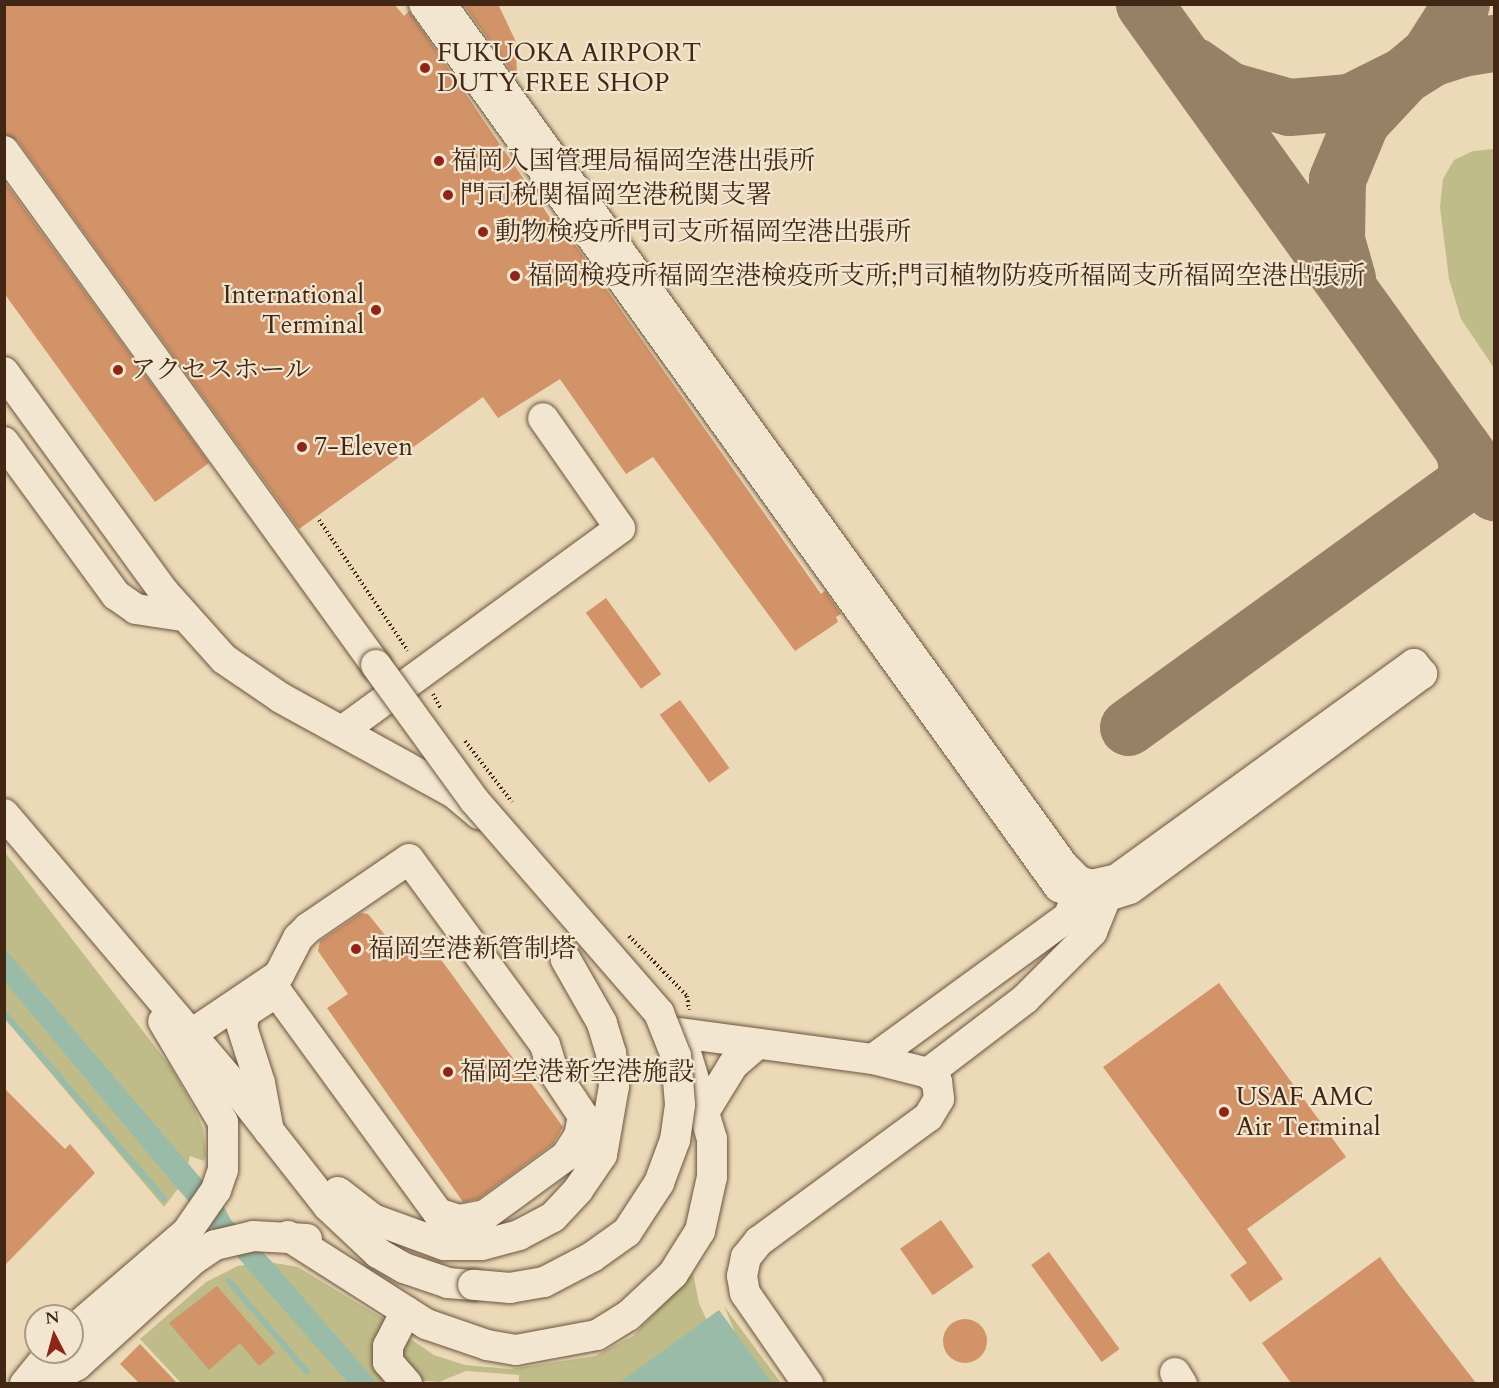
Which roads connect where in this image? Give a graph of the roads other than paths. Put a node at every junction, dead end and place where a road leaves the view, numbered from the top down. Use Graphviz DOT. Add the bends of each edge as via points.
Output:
graph roads {
  1 [pos="424,4"];
  2 [pos="441,4"];
  3 [pos="4,151"];
  4 [pos="4,372"];
  5 [pos="543,418"];
  6 [pos="4,442"];
  7 [pos="183,616"];
  8 [pos="342,731"];
  9 [pos="4,814"];
  10 [pos="1092,896"];
  11 [pos="566,960"];
  12 [pos="142,978"];
  13 [pos="685,1034"];
  14 [pos="190,1035"];
  15 [pos="756,1045"];
  16 [pos="873,1059"];
  17 [pos="928,1073"];
  18 [pos="706,1109"];
  19 [pos="269,1131"];
  20 [pos="288,1156"];
  21 [pos="288,1236"];
  22 [pos="378,1253"];
  23 [pos="406,1311"];
  24 [pos="84,1321"];
  25 [pos="41,1364"];
  26 [pos="25,1383"];
  27 [pos="41,1383"];
  28 [pos="407,1383"];
  29 [pos="808,1383"];
  1 -- 10 [label="street" via="1059,886"];
  2 -- 10 [label="street" via="1063,865 1079,880 1092,885 1117,879 1414,664 1422,674 1130,889"];
  3 -- 22 [label="street, bridge" via="474,800 659,1013 676,1056 681,1105 675,1140 659,1183 627,1232 592,1257 544,1282 510,1288 448,1283 404,1268"];
  4 -- 7 [label="street"];
  5 -- 8 [label="street" via="620,528"];
  6 -- 7 [label="street" via="116,595 136,609"];
  7 -- 8 [label="street" via="224,659 251,680"];
  8 -- 13 [label="street" via="472,806 635,976"];
  9 -- 12 [label="street"];
  10 -- 16 [label="street"];
  10 -- 17 [label="street" via="1092,932 1025,999"];
  11 -- 20 [label="street" via="602,1023 611,1053 614,1086 602,1155 553,1217 519,1235 482,1245 444,1245 374,1219"];
  12 -- 14 [label="street"];
  12 -- 24 [label="street" via="180,1054 223,1122 223,1170 216,1190 187,1232"];
  13 -- 15 [label="street"];
  13 -- 18 [label="street"];
  14 -- 19 [label="street"];
  14 -- 19 [label="street" via="279,975 298,938 308,928 409,859 545,1045 553,1071 583,1116 579,1136 566,1156 485,1215 459,1220 438,1213 276,992 245,1013 242,1027 260,1083"];
  15 -- 16 [label="street"];
  15 -- 18 [label="street" via="733,1065"];
  16 -- 17 [label="street"];
  17 -- 29 [label="street" via="940,1091 928,1117 759,1241 746,1257 742,1275 745,1293"];
  18 -- 23 [label="street" via="712,1139 712,1177 700,1232 673,1274 628,1316 597,1335 516,1350 426,1324"];
  19 -- 20 [label="street"];
  20 -- 22 [label="street" via="328,1206"];
  21 -- 22 [label="street"];
  21 -- 23 [label="street"];
  21 -- 27 [label="street" via="253,1236 215,1245 77,1365"];
  23 -- 28 [label="street" via="388,1346 388,1362"];
  25 -- 26 [label="street"];
}
